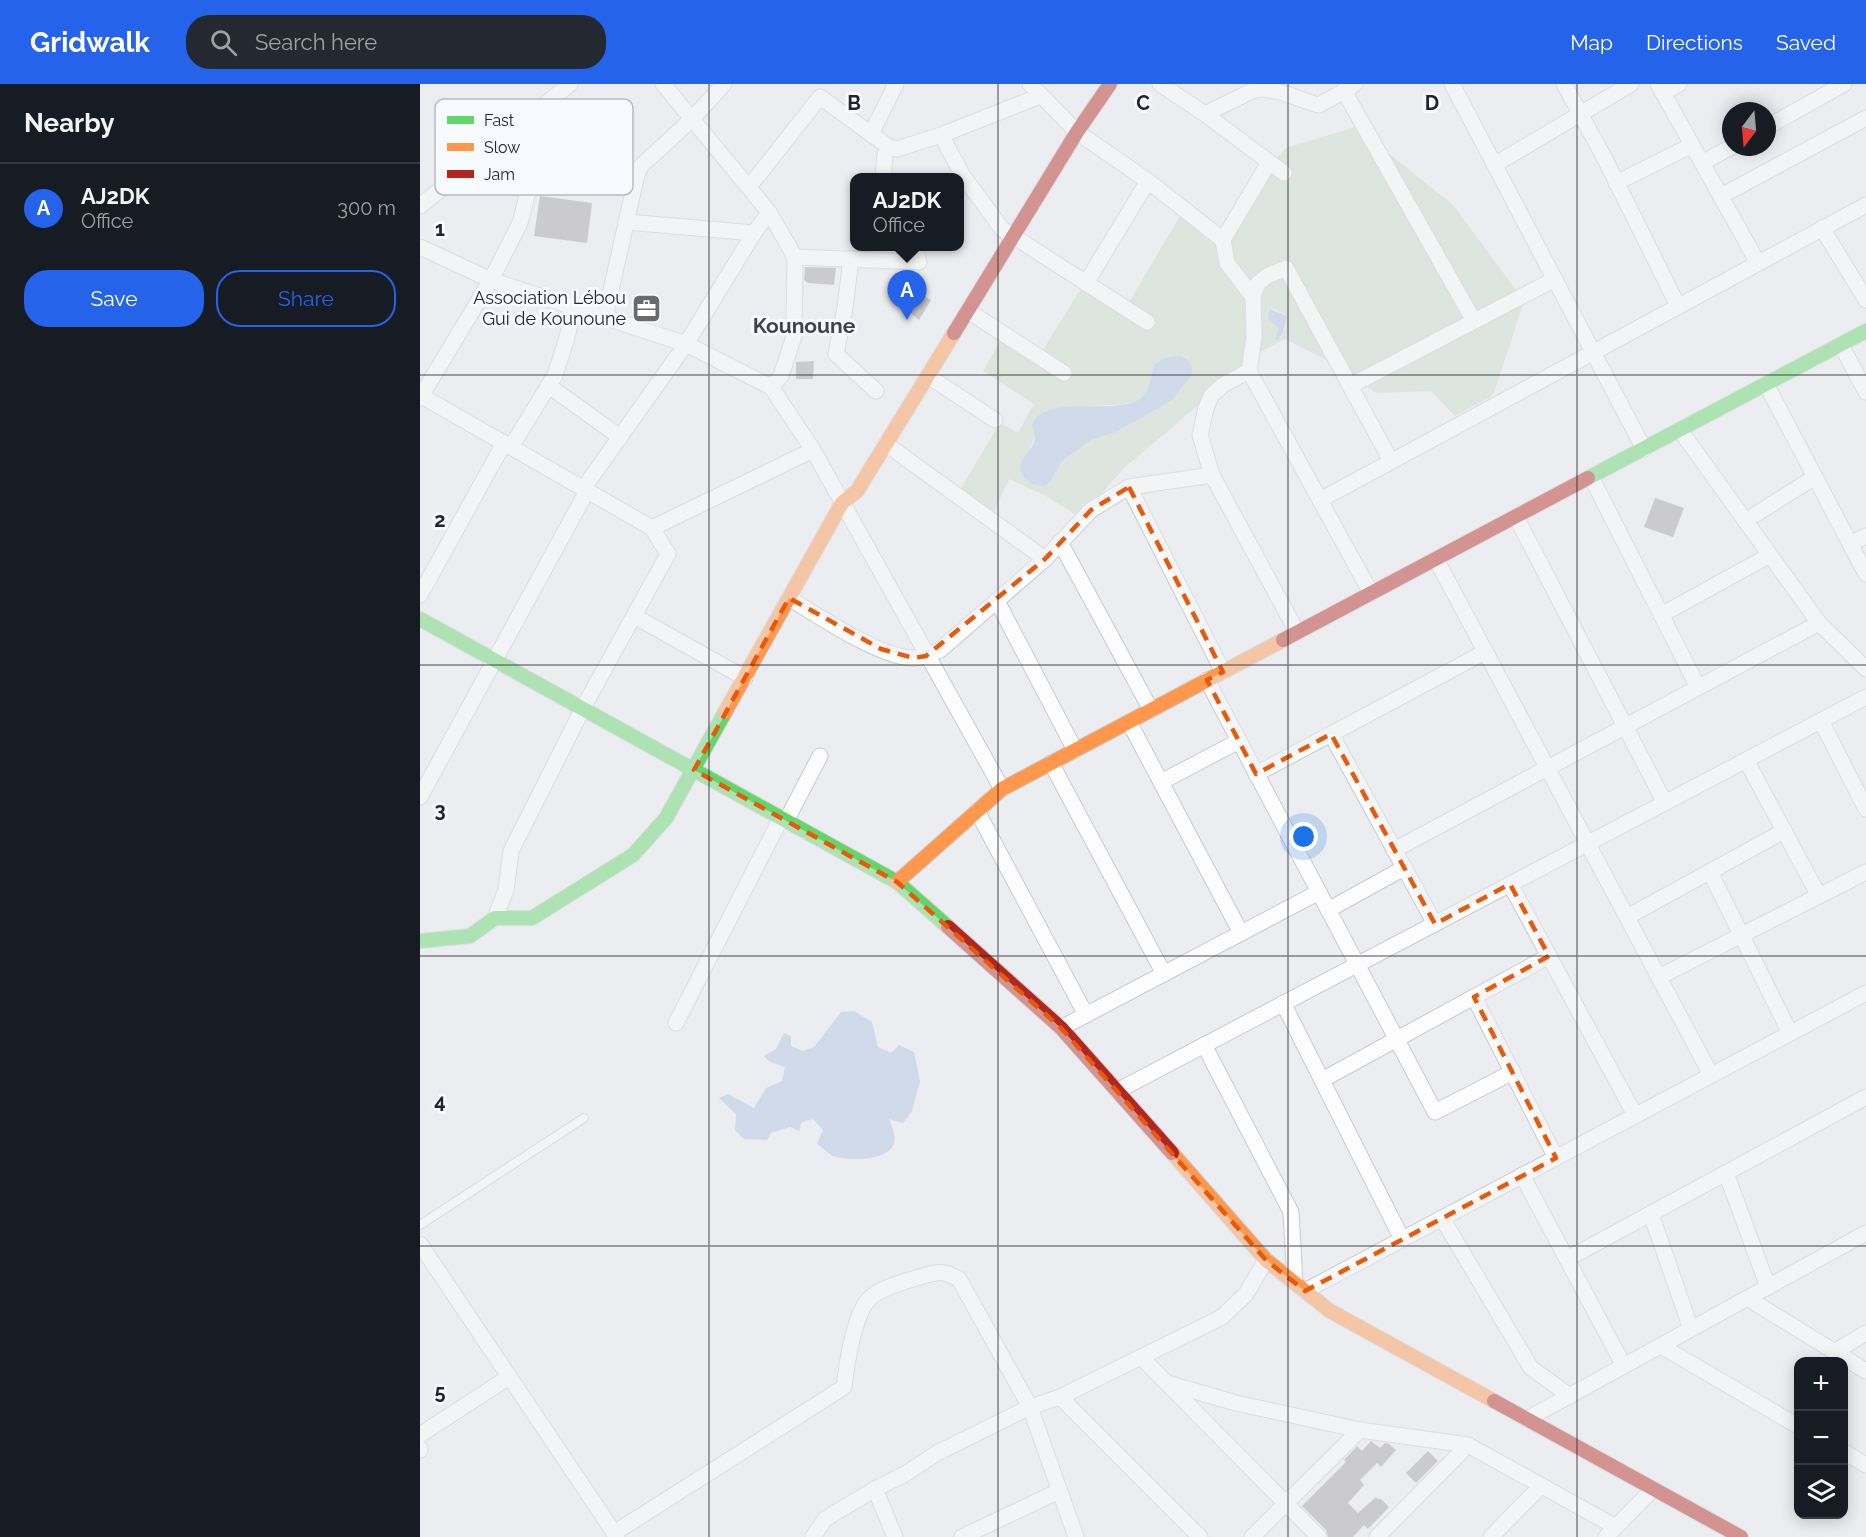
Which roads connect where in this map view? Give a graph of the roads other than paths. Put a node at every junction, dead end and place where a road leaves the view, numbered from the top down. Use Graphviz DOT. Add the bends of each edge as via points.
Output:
graph roads {
  1 [pos="663,84"];
  2 [pos="724,84"];
  3 [pos="896,84"];
  4 [pos="1110,84"];
  5 [pos="1160,84"];
  6 [pos="1452,84"];
  7 [pos="1564,84"];
  8 [pos="1632,84"];
  9 [pos="1679,84"];
  10 [pos="1845,84"];
  11 [pos="567,85"];
  12 [pos="1350,88"];
  13 [pos="1660,88"];
  14 [pos="1035,90"];
  15 [pos="551,99"];
  16 [pos="1205,114"];
  17 [pos="1580,115"];
  18 [pos="1866,118"];
  19 [pos="692,119"];
  20 [pos="1776,122"];
  21 [pos="1077,132"];
  22 [pos="871,134"];
  23 [pos="941,135"];
  24 [pos="1692,145"];
  25 [pos="889,147"];
  26 [pos="1722,152"];
  27 [pos="1269,162"];
  28 [pos="1702,163"];
  29 [pos="1494,165"];
  30 [pos="883,173"];
  31 [pos="961,173"];
  32 [pos="1284,173"];
  33 [pos="964,177"];
  34 [pos="1148,181"];
  35 [pos="633,182"];
  36 [pos="1616,183"];
  37 [pos="749,188"];
  38 [pos="435,194"];
  39 [pos="527,195"];
  40 [pos="631,195"];
  41 [pos="1721,196"];
  42 [pos="1866,205"];
  43 [pos="420,206"];
  44 [pos="769,212"];
  45 [pos="627,222"];
  46 [pos="1822,228"];
  47 [pos="754,233"];
  48 [pos="1013,236"];
  49 [pos="1222,240"];
  50 [pos="420,247"];
  51 [pos="916,251"];
  52 [pos="795,257"];
  53 [pos="850,259"];
  54 [pos="1758,263"];
  55 [pos="1555,279"];
  56 [pos="490,280"];
  57 [pos="1086,283"];
  58 [pos="1253,297"];
  59 [pos="1866,300"];
  60 [pos="1678,306"];
  61 [pos="574,308"];
  62 [pos="968,311"];
  63 [pos="605,317"];
  64 [pos="1474,321"];
  65 [pos="1147,322"];
  66 [pos="1866,331"];
  67 [pos="686,344"];
  68 [pos="1841,345"];
  69 [pos="1593,352"];
  70 [pos="1249,371"];
  71 [pos="1064,373"];
  72 [pos="928,376"];
  73 [pos="1766,384"];
  74 [pos="549,386"];
  75 [pos="1350,386"];
  76 [pos="771,387"];
  77 [pos="876,391"];
  78 [pos="1866,392"];
  79 [pos="420,396"];
  80 [pos="995,420"];
  81 [pos="1680,430"];
  82 [pos="620,437"];
  83 [pos="886,444"];
  84 [pos="507,445"];
  85 [pos="1644,449"];
  86 [pos="813,450"];
  87 [pos="1391,461"];
  88 [pos="1212,475"];
  89 [pos="1591,477"];
  90 [pos="1815,477"];
  91 [pos="1129,487"];
  92 [pos="585,490"];
  93 [pos="1320,500"];
  94 [pos="842,503"];
  95 [pos="1516,517"];
  96 [pos="1745,521"];
  97 [pos="652,528"];
  98 [pos="1866,536"];
  99 [pos="1060,542"];
  100 [pos="1850,544"];
  101 [pos="1770,555"];
  102 [pos="1045,559"];
  103 [pos="1436,559"];
  104 [pos="1866,574"];
  105 [pos="1371,593"];
  106 [pos="420,595"];
  107 [pos="789,598"];
  108 [pos="998,601"];
  109 [pos="1661,615"];
  110 [pos="634,616"];
  111 [pos="420,619"];
  112 [pos="1819,623"];
  113 [pos="1298,632"];
  114 [pos="1485,652"];
  115 [pos="927,656"];
  116 [pos="495,660"];
  117 [pos="1866,669"];
  118 [pos="1223,672"];
  119 [pos="745,678"];
  120 [pos="1207,680"];
  121 [pos="1698,687"];
  122 [pos="1866,697"];
  123 [pos="583,708"];
  124 [pos="1151,710"];
  125 [pos="1821,721"];
  126 [pos="1129,722"];
  127 [pos="1625,726"];
  128 [pos="1331,734"];
  129 [pos="1239,741"];
  130 [pos="1075,750"];
  131 [pos="820,756"];
  132 [pos="1746,760"];
  133 [pos="1052,763"];
  134 [pos="1547,768"];
  135 [pos="694,770"];
  136 [pos="1256,774"];
  137 [pos="1161,782"];
  138 [pos="1002,789"];
  139 [pos="420,798"];
  140 [pos="1665,803"];
  141 [pos="1866,809"];
  142 [pos="977,811"];
  143 [pos="783,820"];
  144 [pos="1784,831"];
  145 [pos="1587,843"];
  146 [pos="1394,850"];
  147 [pos="1404,867"];
  148 [pos="1710,872"];
  149 [pos="1866,872"];
  150 [pos="897,882"];
  151 [pos="1510,885"];
  152 [pos="1319,892"];
  153 [pos="1819,896"];
  154 [pos="1328,910"];
  155 [pos="1627,917"];
  156 [pos="495,918"];
  157 [pos="1435,924"];
  158 [pos="1241,933"];
  159 [pos="1741,935"];
  160 [pos="420,941"];
  161 [pos="1549,956"];
  162 [pos="1357,964"];
  163 [pos="1164,974"];
  164 [pos="1659,977"];
  165 [pos="1866,993"];
  166 [pos="1474,997"];
  167 [pos="1283,1003"];
  168 [pos="1086,1015"];
  169 [pos="676,1023"];
  170 [pos="1061,1028"];
  171 [pos="1790,1033"];
  172 [pos="1397,1039"];
  173 [pos="1203,1045"];
  174 [pos="1513,1072"];
  175 [pos="1711,1075"];
  176 [pos="1322,1080"];
  177 [pos="1117,1091"];
  178 [pos="1866,1096"];
  179 [pos="1635,1116"];
  180 [pos="584,1118"];
  181 [pos="1556,1158"];
  182 [pos="1725,1173"];
  183 [pos="1522,1175"];
  184 [pos="1651,1214"];
  185 [pos="1442,1218"];
  186 [pos="420,1225"];
  187 [pos="1866,1233"];
  188 [pos="1402,1239"];
  189 [pos="420,1244"];
  190 [pos="1567,1259"];
  191 [pos="1266,1260"];
  192 [pos="1300,1287"];
  193 [pos="1768,1287"];
  194 [pos="1747,1298"];
  195 [pos="1691,1329"];
  196 [pos="1866,1333"];
  197 [pos="1661,1346"];
  198 [pos="1834,1352"];
  199 [pos="1141,1357"];
  200 [pos="1624,1366"];
  201 [pos="1866,1371"];
  202 [pos="509,1377"];
  203 [pos="1167,1383"];
  204 [pos="1570,1395"];
  205 [pos="1060,1397"];
  206 [pos="1030,1407"];
  207 [pos="1527,1419"];
  208 [pos="1794,1424"];
  209 [pos="1360,1430"];
  210 [pos="420,1435"];
  211 [pos="1468,1445"];
  212 [pos="1848,1454"];
  213 [pos="1866,1465"];
  214 [pos="1541,1486"];
  215 [pos="875,1489"];
  216 [pos="1653,1489"];
  217 [pos="1059,1491"];
  218 [pos="1286,1504"];
  219 [pos="1611,1532"];
  220 [pos="615,1535"];
  221 [pos="813,1537"];
  222 [pos="895,1537"];
  223 [pos="962,1537"];
  224 [pos="1076,1537"];
  225 [pos="1200,1537"];
  226 [pos="1252,1537"];
  227 [pos="1319,1537"];
  228 [pos="1377,1537"];
  229 [pos="1491,1537"];
  230 [pos="1741,1537"];
  1 -- 19 [label="street"];
  2 -- 19 [label="street"];
  3 -- 22 [label="street"];
  4 -- 21 [label="street"];
  5 -- 16 [label="street"];
  6 -- 29 [label="street"];
  7 -- 17 [label="street"];
  8 -- 17 [label="street"];
  9 -- 13 [label="street"];
  10 -- 20 [label="street"];
  11 -- 15 [label="street"];
  12 -- 16 [label="street" via="1319,105 1263,88"];
  12 -- 64 [label="street"];
  13 -- 24 [label="street"];
  14 -- 21 [label="street"];
  14 -- 23 [label="street"];
  16 -- 27 [label="street"];
  17 -- 29 [label="street"];
  17 -- 36 [label="street"];
  18 -- 41 [label="street"];
  19 -- 35 [label="street" via="641,166"];
  19 -- 37 [label="street"];
  21 -- 34 [label="street"];
  21 -- 48 [label="street"];
  22 -- 25 [label="street"];
  22 -- 37 [label="street" via="820,97"];
  23 -- 25 [label="street" via="902,148"];
  23 -- 31 [label="street"];
  24 -- 28 [label="street"];
  24 -- 36 [label="street"];
  25 -- 30 [label="street"];
  26 -- 28 [label="street"];
  27 -- 32 [label="street"];
  27 -- 49 [label="street"];
  28 -- 41 [label="street"];
  29 -- 55 [label="street"];
  33 -- 48 [label="street" via="996,222"];
  34 -- 49 [label="street"];
  34 -- 57 [label="street"];
  36 -- 60 [label="street"];
  37 -- 44 [label="street"];
  38 -- 43 [label="street"];
  39 -- 56 [label="street" via="520,223"];
  40 -- 45 [label="street"];
  41 -- 54 [label="street"];
  42 -- 46 [label="street"];
  44 -- 47 [label="street"];
  44 -- 52 [label="street"];
  45 -- 47 [label="street"];
  45 -- 63 [label="street"];
  46 -- 54 [label="street"];
  46 -- 59 [label="street"];
  47 -- 67 [label="street"];
  48 -- 57 [label="street"];
  48 -- 62 [label="street"];
  49 -- 58 [label="street" via="1227,263"];
  50 -- 56 [label="street"];
  51 -- 53 [label="street" via="919,262"];
  52 -- 53 [label="street"];
  52 -- 76 [label="street" via="794,336 781,376"];
  53 -- 77 [label="street" via="836,354"];
  54 -- 60 [label="street"];
  55 -- 64 [label="street"];
  55 -- 69 [label="street"];
  56 -- 61 [label="street"];
  56 -- 79 [label="street"];
  57 -- 65 [label="street"];
  58 -- 70 [label="street" via="1254,337"];
  58 -- 75 [label="street" via="1257,284 1286,268"];
  60 -- 69 [label="street"];
  61 -- 63 [label="street"];
  61 -- 74 [label="street"];
  62 -- 71 [label="street"];
  62 -- 72 [label="street"];
  63 -- 67 [label="street"];
  64 -- 75 [label="street"];
  66 -- 68 [label="street"];
  67 -- 76 [label="street"];
  67 -- 82 [label="street"];
  68 -- 73 [label="street"];
  68 -- 78 [label="street"];
  69 -- 85 [label="street"];
  69 -- 87 [label="street"];
  70 -- 88 [label="street" via="1223,385 1211,396 1206,408 1200,435"];
  70 -- 93 [label="street"];
  72 -- 80 [label="street"];
  72 -- 83 [label="street"];
  73 -- 81 [label="street"];
  73 -- 90 [label="street"];
  74 -- 82 [label="street"];
  74 -- 84 [label="street"];
  75 -- 87 [label="street"];
  76 -- 86 [label="street"];
  79 -- 84 [label="street"];
  81 -- 85 [label="street"];
  81 -- 96 [label="street"];
  82 -- 92 [label="street"];
  83 -- 94 [label="street" via="857,491"];
  83 -- 102 [label="street"];
  84 -- 92 [label="street"];
  84 -- 106 [label="street"];
  85 -- 89 [label="street"];
  86 -- 94 [label="street"];
  86 -- 97 [label="street"];
  87 -- 93 [label="street"];
  88 -- 91 [label="street"];
  88 -- 113 [label="street"];
  89 -- 95 [label="street"];
  89 -- 109 [label="street"];
  90 -- 96 [label="street"];
  90 -- 100 [label="street"];
  91 -- 99 [label="street" via="1091,510"];
  91 -- 118 [label="street"];
  92 -- 97 [label="street"];
  92 -- 116 [label="street"];
  93 -- 105 [label="street"];
  94 -- 107 [label="street"];
  94 -- 115 [label="street"];
  95 -- 103 [label="street"];
  95 -- 127 [label="street"];
  96 -- 101 [label="street"];
  97 -- 110 [label="street" via="668,554"];
  98 -- 100 [label="street"];
  99 -- 102 [label="street"];
  99 -- 124 [label="street"];
  100 -- 104 [label="street"];
  101 -- 109 [label="street"];
  101 -- 112 [label="street"];
  102 -- 108 [label="street"];
  103 -- 105 [label="street"];
  103 -- 114 [label="street"];
  105 -- 113 [label="street"];
  107 -- 115 [label="street" via="874,646 898,656"];
  107 -- 119 [label="street"];
  108 -- 115 [label="street" via="940,650"];
  108 -- 130 [label="street"];
  109 -- 121 [label="street"];
  110 -- 119 [label="street"];
  110 -- 123 [label="street"];
  111 -- 116 [label="street"];
  112 -- 117 [label="street"];
  112 -- 121 [label="street"];
  113 -- 118 [label="street"];
  114 -- 128 [label="street"];
  114 -- 134 [label="street"];
  115 -- 138 [label="street"];
  116 -- 123 [label="street"];
  116 -- 139 [label="street"];
  118 -- 120 [label="street"];
  119 -- 135 [label="street"];
  120 -- 124 [label="street"];
  120 -- 129 [label="street"];
  121 -- 127 [label="street"];
  122 -- 125 [label="street"];
  123 -- 135 [label="street"];
  123 -- 156 [label="street" via="510,851 506,890"];
  124 -- 126 [label="street"];
  125 -- 132 [label="street"];
  125 -- 141 [label="street"];
  126 -- 130 [label="street"];
  126 -- 137 [label="street"];
  127 -- 134 [label="street"];
  127 -- 140 [label="street"];
  128 -- 136 [label="street"];
  128 -- 146 [label="street"];
  129 -- 136 [label="street"];
  129 -- 137 [label="street"];
  130 -- 133 [label="street"];
  131 -- 143 [label="street"];
  132 -- 140 [label="street"];
  132 -- 144 [label="street"];
  133 -- 138 [label="street"];
  133 -- 163 [label="street"];
  134 -- 145 [label="street"];
  134 -- 146 [label="street"];
  135 -- 143 [label="street"];
  135 -- 156 [label="street" via="666,818 633,855 532,918"];
  136 -- 152 [label="street"];
  137 -- 158 [label="street"];
  138 -- 142 [label="street"];
  140 -- 145 [label="street"];
  142 -- 150 [label="street"];
  142 -- 168 [label="street"];
  143 -- 150 [label="street"];
  143 -- 169 [label="street"];
  144 -- 148 [label="street"];
  144 -- 153 [label="street"];
  145 -- 151 [label="street"];
  145 -- 155 [label="street"];
  146 -- 147 [label="street"];
  147 -- 154 [label="street"];
  147 -- 157 [label="street"];
  148 -- 155 [label="street"];
  148 -- 159 [label="street"];
  149 -- 153 [label="street"];
  150 -- 170 [label="street"];
  151 -- 157 [label="street"];
  151 -- 161 [label="street"];
  152 -- 154 [label="street"];
  152 -- 158 [label="street"];
  153 -- 159 [label="street"];
  154 -- 162 [label="street"];
  155 -- 164 [label="street"];
  156 -- 160 [label="street" via="470,936"];
  157 -- 162 [label="street"];
  158 -- 163 [label="street"];
  159 -- 164 [label="street"];
  159 -- 171 [label="street"];
  161 -- 166 [label="street"];
  161 -- 179 [label="street"];
  162 -- 167 [label="street"];
  162 -- 172 [label="street"];
  163 -- 168 [label="street"];
  164 -- 175 [label="street"];
  165 -- 171 [label="street"];
  166 -- 172 [label="street"];
  166 -- 174 [label="street"];
  167 -- 173 [label="street"];
  167 -- 176 [label="street"];
  168 -- 170 [label="street"];
  170 -- 177 [label="street"];
  171 -- 175 [label="street"];
  172 -- 174 [label="street" via="1436,1112"];
  172 -- 176 [label="street"];
  173 -- 177 [label="street"];
  173 -- 192 [label="street" via="1291,1212"];
  174 -- 181 [label="street"];
  175 -- 179 [label="street"];
  176 -- 188 [label="street"];
  177 -- 191 [label="street"];
  178 -- 182 [label="street"];
  179 -- 181 [label="street"];
  180 -- 186 [label="lane"];
  181 -- 183 [label="street"];
  182 -- 184 [label="street"];
  182 -- 193 [label="street"];
  183 -- 185 [label="street"];
  183 -- 190 [label="street"];
  184 -- 190 [label="street"];
  184 -- 195 [label="street"];
  185 -- 188 [label="street"];
  185 -- 204 [label="street" via="1531,1368"];
  187 -- 193 [label="street"];
  188 -- 192 [label="street"];
  189 -- 202 [label="street"];
  190 -- 200 [label="street"];
  191 -- 192 [label="street"];
  191 -- 199 [label="street" via="1246,1294 1222,1317"];
  192 -- 207 [label="street" via="1330,1311"];
  193 -- 194 [label="street"];
  194 -- 195 [label="street"];
  194 -- 198 [label="street"];
  195 -- 197 [label="street"];
  196 -- 198 [label="street"];
  197 -- 200 [label="street"];
  197 -- 208 [label="street"];
  198 -- 201 [label="street"];
  199 -- 203 [label="street"];
  199 -- 205 [label="street"];
  200 -- 204 [label="street"];
  202 -- 210 [label="street"];
  202 -- 220 [label="street"];
  203 -- 209 [label="street" via="1236,1403"];
  203 -- 218 [label="street"];
  204 -- 207 [label="street"];
  205 -- 206 [label="street"];
  205 -- 225 [label="street"];
  206 -- 215 [label="street"];
  206 -- 217 [label="street"];
  206 -- 220 [label="street" via="959,1279 938,1271 902,1282 870,1298 865,1306 849,1349 844,1387"];
  207 -- 216 [label="street"];
  209 -- 211 [label="street"];
  209 -- 218 [label="street"];
  211 -- 214 [label="street"];
  211 -- 228 [label="street"];
  212 -- 213 [label="street"];
  214 -- 219 [label="street"];
  214 -- 229 [label="street"];
  215 -- 221 [label="street" via="825,1519"];
  215 -- 222 [label="street"];
  216 -- 219 [label="street"];
  216 -- 230 [label="street"];
  217 -- 223 [label="street"];
  217 -- 224 [label="street"];
  218 -- 226 [label="street"];
  218 -- 227 [label="street"];
}
